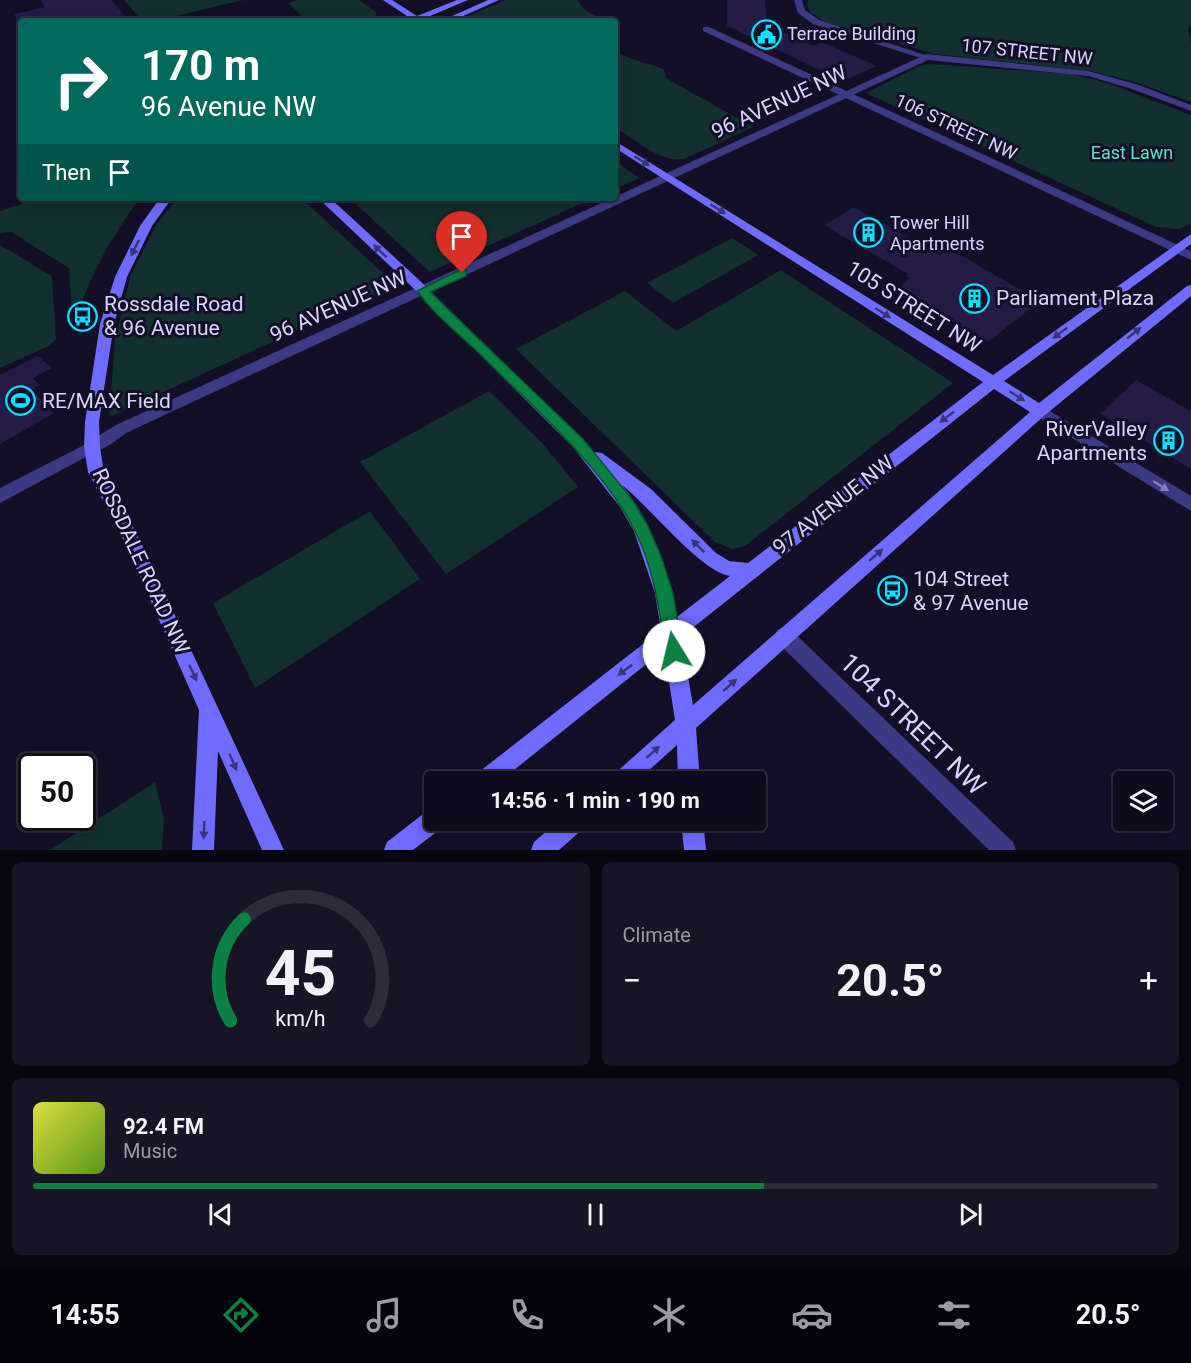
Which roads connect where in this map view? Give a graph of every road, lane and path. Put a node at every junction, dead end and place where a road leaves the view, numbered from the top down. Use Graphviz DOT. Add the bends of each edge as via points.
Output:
graph roads {
  1 [pos="387,0"];
  2 [pos="464,0"];
  3 [pos="495,0"];
  4 [pos="798,0"];
  5 [pos="413,18"];
  6 [pos="421,18"];
  7 [pos="453,18"];
  8 [pos="706,29"];
  9 [pos="927,57"];
  10 [pos="844,95"];
  11 [pos="1191,108"];
  12 [pos="618,146"];
  13 [pos="669,178"];
  14 [pos="164,201"];
  15 [pos="327,201"];
  16 [pos="1191,238"];
  17 [pos="1174,248"];
  18 [pos="1191,256"];
  19 [pos="1191,289"];
  20 [pos="423,291"];
  21 [pos="994,382"];
  22 [pos="1040,411"];
  23 [pos="578,443"];
  24 [pos="92,447"];
  25 [pos="0,496"];
  26 [pos="1191,504"];
  27 [pos="748,571"];
  28 [pos="672,634"];
  29 [pos="784,636"];
  30 [pos="209,708"];
  31 [pos="686,723"];
  32 [pos="496,771"];
  33 [pos="632,771"];
  34 [pos="688,771"];
  35 [pos="424,828"];
  36 [pos="564,831"];
  37 [pos="693,831"];
  38 [pos="203,850"];
  39 [pos="273,850"];
  40 [pos="395,850"];
  41 [pos="542,850"];
  42 [pos="695,850"];
  43 [pos="1005,850"];
  1 -- 5 [label="main road"];
  2 -- 6 [label="main road"];
  3 -- 7 [label="main road"];
  4 -- 9 [label="street, 107 STREET NW" via="801,11 816,22"];
  8 -- 10 [label="street, 106 STREET NW"];
  9 -- 10 [label="street, 96 AVENUE NW"];
  9 -- 11 [label="street, 107 STREET NW" via="1090,74 1136,86"];
  10 -- 13 [label="street, 96 AVENUE NW"];
  10 -- 17 [label="street, 106 STREET NW"];
  12 -- 13 [label="main road, 105 STREET NW, one-way"];
  13 -- 20 [label="street, 96 AVENUE NW"];
  13 -- 21 [label="main road, 105 STREET NW, one-way"];
  14 -- 24 [label="main road, ROSSDALE ROAD NW, one-way" via="146,226 126,267 107,324 92,422"];
  20 -- 15 [label="main road, one-way"];
  16 -- 17 [label="main road, 97 AVENUE NW"];
  17 -- 18 [label="street, 106 STREET NW"];
  17 -- 21 [label="main road, 97 AVENUE NW, one-way"];
  22 -- 19 [label="main road, one-way"];
  20 -- 23 [label="main road"];
  20 -- 24 [label="street, 96 AVENUE NW" via="142,419"];
  21 -- 22 [label="main road, 105 STREET NW, one-way"];
  21 -- 27 [label="main road, 97 AVENUE NW, one-way"];
  22 -- 26 [label="street, 105 STREET NW, one-way"];
  29 -- 22 [label="main road, one-way"];
  27 -- 23 [label="main road, one-way" via="726,568 710,558 645,494"];
  23 -- 28 [label="main road" via="626,502 642,529 664,593"];
  24 -- 25 [label="street, 96 AVENUE NW"];
  24 -- 30 [label="main road, ROSSDALE ROAD NW, one-way" via="96,472 131,538"];
  27 -- 28 [label="main road, 97 AVENUE NW"];
  28 -- 31 [label="main road"];
  28 -- 32 [label="main road, 97 AVENUE NW, one-way"];
  31 -- 29 [label="main road, one-way"];
  29 -- 43 [label="street, 104 STREET NW"];
  30 -- 38 [label="main road, one-way"];
  30 -- 39 [label="main road, ROSSDALE ROAD NW, one-way"];
  33 -- 31 [label="main road, one-way"];
  31 -- 34 [label="main road"];
  35 -- 40 [label="main road"];
  36 -- 41 [label="main road"];
  37 -- 42 [label="main road"];
}
